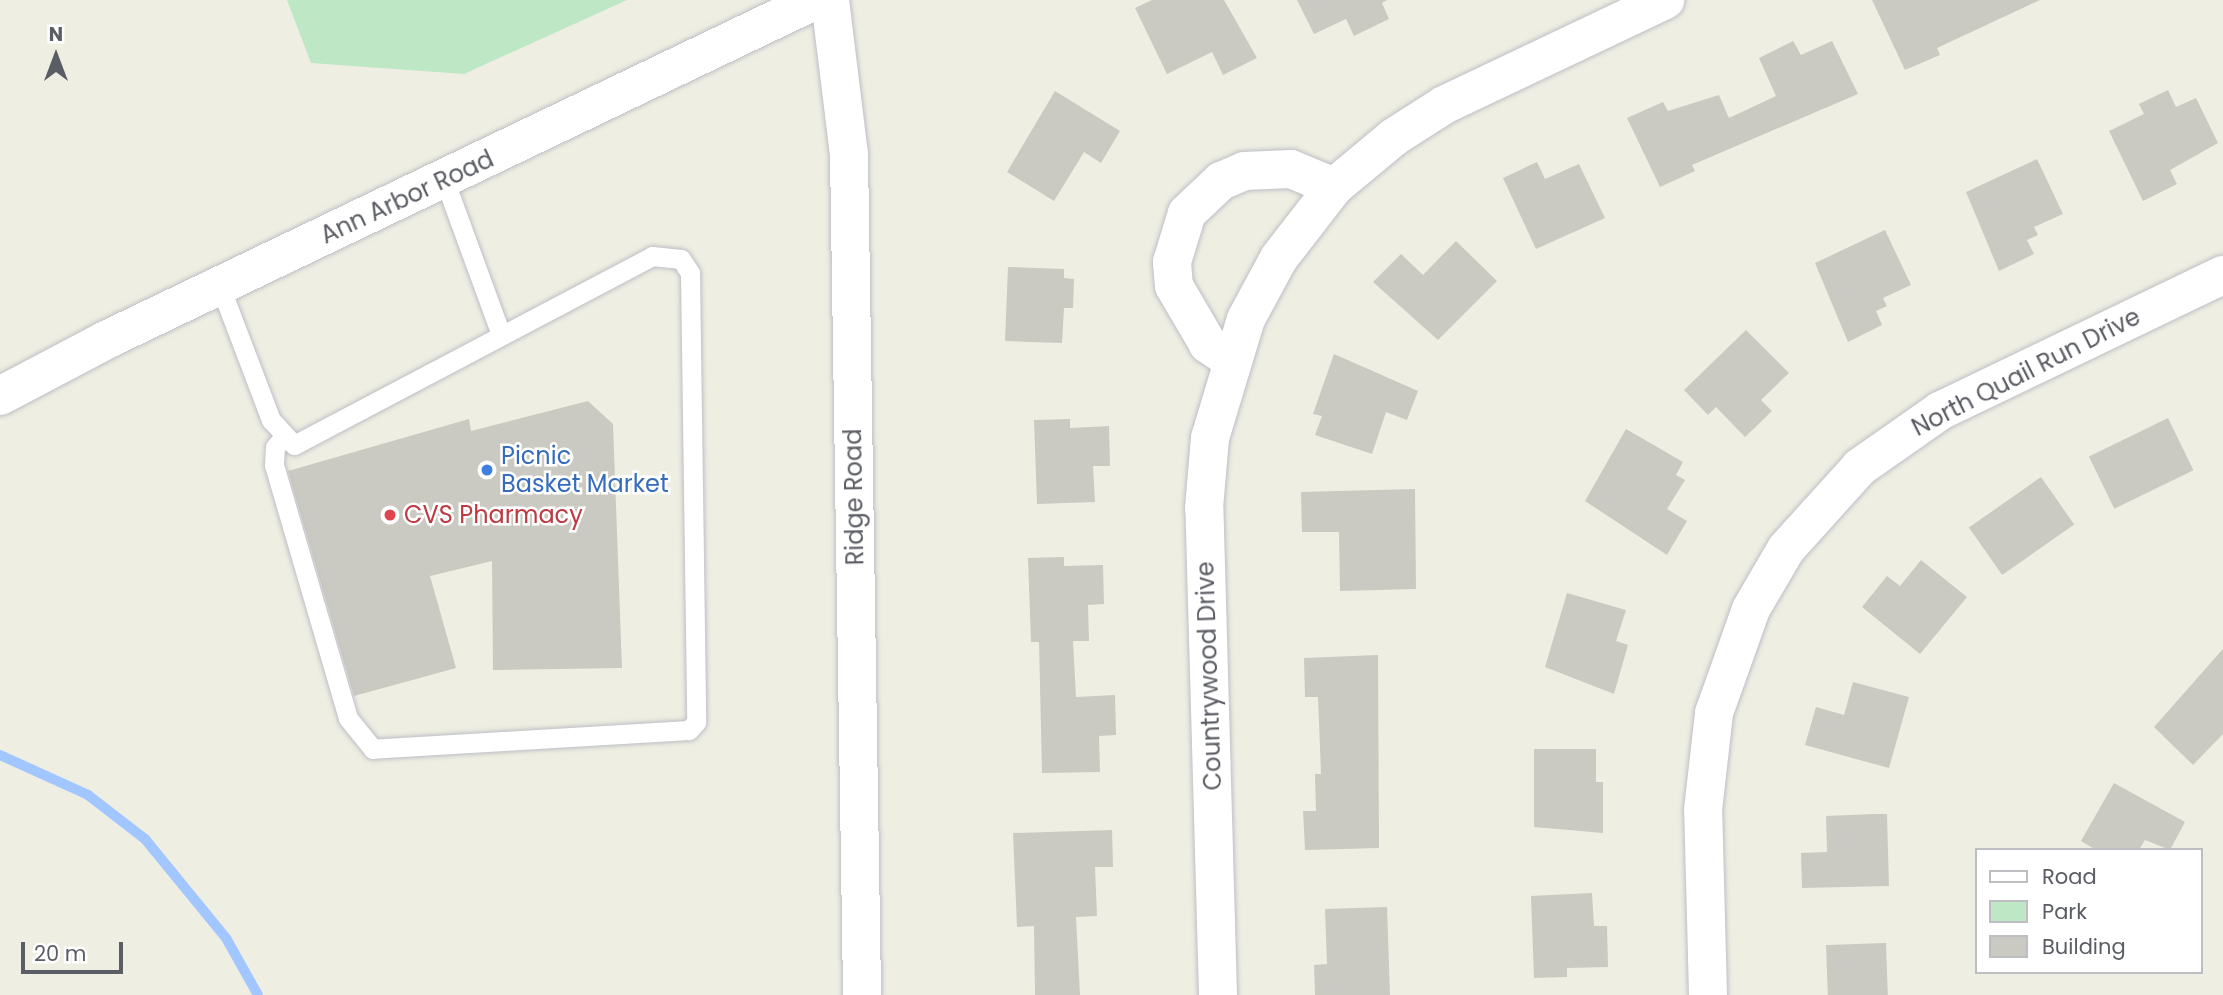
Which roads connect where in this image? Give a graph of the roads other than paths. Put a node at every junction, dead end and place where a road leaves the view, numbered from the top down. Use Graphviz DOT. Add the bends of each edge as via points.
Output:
graph roads {
  1 [pos="816,0"];
  2 [pos="830,0"];
  3 [pos="1665,0"];
  4 [pos="444,179"];
  5 [pos="1334,187"];
  6 [pos="2223,275"];
  7 [pos="220,286"];
  8 [pos="502,335"];
  9 [pos="1230,359"];
  10 [pos="0,396"];
  11 [pos="282,439"];
  12 [pos="862,995"];
  13 [pos="1218,995"];
  14 [pos="1709,995"];
  1 -- 4 [label="street, Ann Arbor Road"];
  2 -- 12 [label="street, Ridge Road" via="849,154"];
  3 -- 5 [label="street, Countrywood Drive" via="1444,105"];
  4 -- 7 [label="street, Ann Arbor Road"];
  4 -- 8 [label="lane"];
  5 -- 9 [label="street, Countrywood Drive" via="1279,258"];
  5 -- 9 [label="street" via="1291,169 1244,172 1221,181 1187,213 1172,262 1174,286 1208,344"];
  6 -- 14 [label="street, North Quail Run Drive" via="1916,426 1860,467 1786,549 1751,609 1714,713 1703,810"];
  7 -- 10 [label="street, Ann Arbor Road"];
  7 -- 11 [label="lane"];
  8 -- 11 [label="lane" via="294,445"];
  8 -- 11 [label="lane" via="652,256 681,259 690,273 696,722 689,730 373,749 348,718 274,464 275,447"];
  9 -- 13 [label="street, Countrywood Drive" via="1210,438 1204,508"];
}
